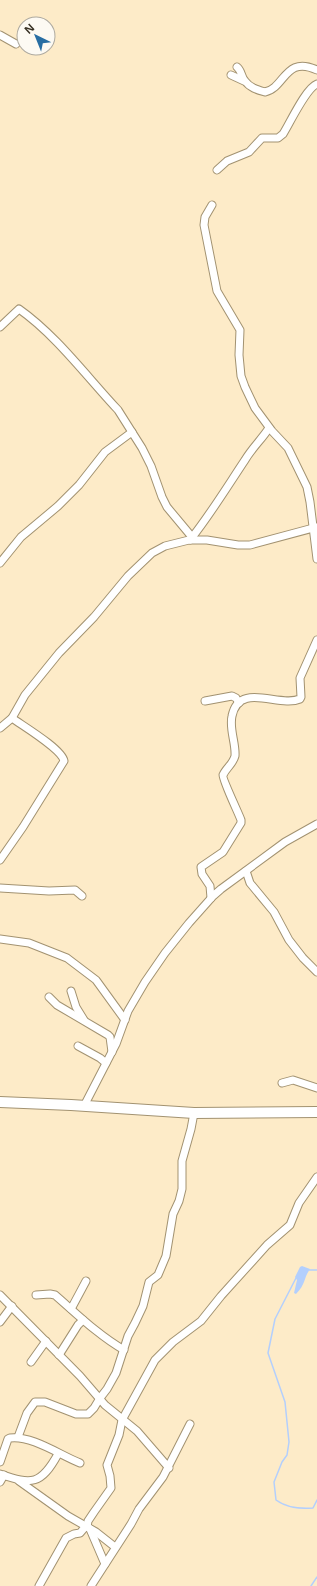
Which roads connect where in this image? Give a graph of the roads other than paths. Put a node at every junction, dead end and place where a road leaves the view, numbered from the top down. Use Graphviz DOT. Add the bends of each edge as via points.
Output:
graph roads {
  1 [pos="0,35"];
  2 [pos="16,44"];
  3 [pos="237,67"];
  4 [pos="317,70"];
  5 [pos="231,75"];
  6 [pos="244,81"];
  7 [pos="317,84"];
  8 [pos="217,170"];
  9 [pos="212,206"];
  10 [pos="0,327"];
  11 [pos="269,428"];
  12 [pos="132,432"];
  13 [pos="315,527"];
  14 [pos="191,538"];
  15 [pos="317,559"];
  16 [pos="0,563"];
  17 [pos="317,640"];
  18 [pos="205,701"];
  19 [pos="239,703"];
  20 [pos="12,718"];
  21 [pos="0,728"];
  22 [pos="317,824"];
  23 [pos="0,860"];
  24 [pos="246,871"];
  25 [pos="0,888"];
  26 [pos="82,896"];
  27 [pos="211,898"];
  28 [pos="0,939"];
  29 [pos="317,972"];
  30 [pos="71,991"];
  31 [pos="49,997"];
  32 [pos="84,1020"];
  33 [pos="125,1020"];
  34 [pos="78,1046"];
  35 [pos="112,1053"];
  36 [pos="106,1063"];
  37 [pos="282,1083"];
  38 [pos="317,1088"];
  39 [pos="0,1102"];
  40 [pos="84,1106"];
  41 [pos="317,1112"];
  42 [pos="194,1113"];
  43 [pos="317,1177"];
  44 [pos="86,1281"];
  45 [pos="0,1295"];
  46 [pos="36,1295"];
  47 [pos="12,1306"];
  48 [pos="71,1309"];
  49 [pos="83,1320"];
  50 [pos="0,1322"];
  51 [pos="46,1341"];
  52 [pos="124,1350"];
  53 [pos="59,1356"];
  54 [pos="31,1362"];
  55 [pos="100,1398"];
  56 [pos="122,1420"];
  57 [pos="190,1424"];
  58 [pos="18,1437"];
  59 [pos="58,1454"];
  60 [pos="0,1462"];
  61 [pos="80,1463"];
  62 [pos="169,1468"];
  63 [pos="2,1474"];
  64 [pos="19,1480"];
  65 [pos="0,1482"];
  66 [pos="88,1527"];
  67 [pos="115,1547"];
  68 [pos="106,1564"];
  69 [pos="39,1586"];
  70 [pos="91,1586"];
  1 -- 2 [label="street"];
  3 -- 6 [label="street"];
  4 -- 6 [label="street" via="303,66 295,68 265,92 255,90"];
  5 -- 6 [label="street"];
  7 -- 8 [label="street" via="307,93 283,134 278,138 262,138 250,152 226,161"];
  9 -- 11 [label="street" via="205,217 204,225 215,285 240,330 238,355 245,387"];
  10 -- 12 [label="street" via="19,309 26,313 118,410"];
  11 -- 13 [label="street" via="288,448 306,487"];
  11 -- 14 [label="street"];
  12 -- 14 [label="street" via="151,466 167,508"];
  12 -- 16 [label="street" via="105,452 80,485 21,536"];
  13 -- 14 [label="street" via="250,544 238,545"];
  13 -- 15 [label="street"];
  14 -- 20 [label="street" via="158,549 142,561 59,653 25,695"];
  17 -- 19 [label="street" via="300,678 300,699 292,701 250,698"];
  18 -- 19 [label="street" via="232,696"];
  19 -- 27 [label="street" via="232,717 234,761 223,775 223,779 241,823 223,852 201,867 202,874 210,886"];
  20 -- 21 [label="street"];
  20 -- 23 [label="street" via="46,742 64,761"];
  22 -- 24 [label="street" via="285,842"];
  24 -- 27 [label="street"];
  24 -- 29 [label="street" via="250,883 274,912 289,940"];
  25 -- 26 [label="street" via="75,890"];
  27 -- 33 [label="street" via="165,953 145,982"];
  28 -- 33 [label="street" via="29,943 67,958 96,980"];
  30 -- 32 [label="street"];
  31 -- 32 [label="street" via="57,1005"];
  32 -- 35 [label="street" via="110,1037"];
  33 -- 35 [label="street"];
  34 -- 36 [label="street"];
  35 -- 36 [label="street"];
  36 -- 40 [label="street"];
  37 -- 38 [label="street" via="293,1080"];
  39 -- 40 [label="street"];
  40 -- 42 [label="street"];
  41 -- 42 [label="street"];
  42 -- 52 [label="street" via="182,1161 182,1189 173,1214 166,1256 158,1275 149,1282 143,1306"];
  43 -- 56 [label="street" via="299,1203 290,1225 267,1244 201,1322 158,1356"];
  44 -- 48 [label="street"];
  45 -- 47 [label="street"];
  46 -- 48 [label="street" via="53,1294"];
  47 -- 50 [label="street"];
  47 -- 51 [label="street"];
  48 -- 49 [label="street"];
  49 -- 52 [label="street" via="104,1338"];
  49 -- 53 [label="street"];
  51 -- 53 [label="street"];
  51 -- 54 [label="street"];
  52 -- 55 [label="street" via="112,1381"];
  53 -- 55 [label="street"];
  55 -- 56 [label="street"];
  55 -- 58 [label="street" via="88,1414 76,1414 45,1402 35,1402 27,1413"];
  56 -- 62 [label="street" via="137,1431"];
  56 -- 66 [label="street" via="107,1465 111,1488 88,1521"];
  57 -- 62 [label="street"];
  58 -- 59 [label="street"];
  58 -- 60 [label="street" via="8,1439"];
  59 -- 61 [label="street"];
  59 -- 64 [label="street" via="41,1478"];
  62 -- 67 [label="street"];
  63 -- 64 [label="street"];
  63 -- 65 [label="street"];
  64 -- 66 [label="street" via="68,1516"];
  66 -- 67 [label="street"];
  66 -- 68 [label="street"];
  66 -- 69 [label="street" via="66,1538"];
  67 -- 68 [label="street"];
  68 -- 70 [label="street"];
}
